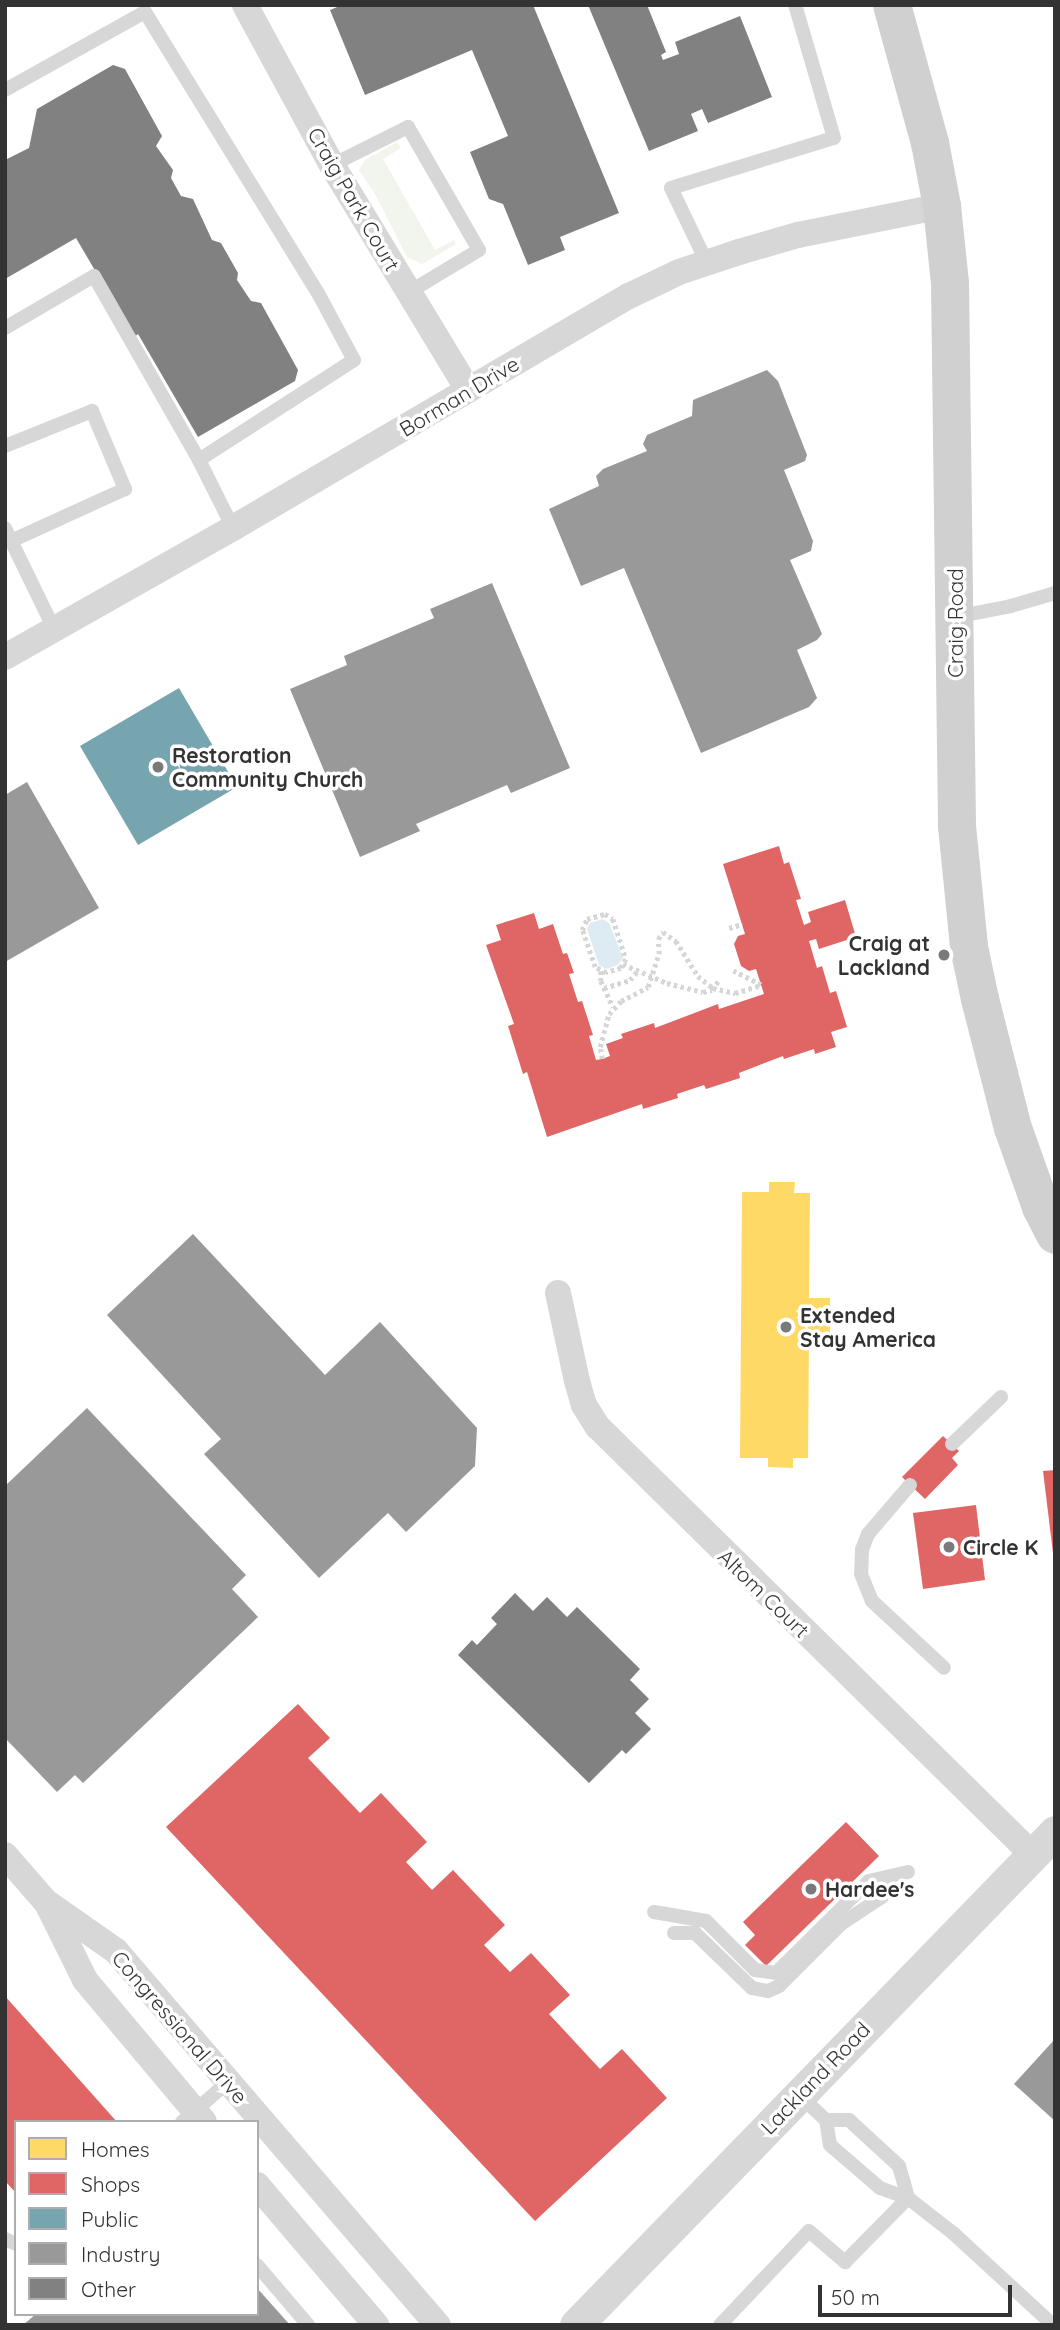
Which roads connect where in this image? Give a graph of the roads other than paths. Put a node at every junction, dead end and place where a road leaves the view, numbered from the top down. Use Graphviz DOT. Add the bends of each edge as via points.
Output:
graph roads {
  1 [pos="246,5"];
  2 [pos="796,5"];
  3 [pos="892,5"];
  4 [pos="149,9"];
  5 [pos="5,90"];
  6 [pos="332,165"];
  7 [pos="942,206"];
  8 [pos="707,263"];
  9 [pos="409,292"];
  10 [pos="5,328"];
  11 [pos="468,390"];
  12 [pos="5,446"];
  13 [pos="199,460"];
  14 [pos="233,528"];
  15 [pos="8,535"];
  16 [pos="1055,593"];
  17 [pos="954,617"];
  18 [pos="54,629"];
  19 [pos="5,657"];
  20 [pos="1055,1234"];
  21 [pos="558,1293"];
  22 [pos="1001,1396"];
  23 [pos="951,1444"];
  24 [pos="910,1485"];
  25 [pos="944,1668"];
  26 [pos="1044,1843"];
  27 [pos="5,1855"];
  28 [pos="908,1872"];
  29 [pos="883,1897"];
  30 [pos="46,1902"];
  31 [pos="654,1912"];
  32 [pos="674,1933"];
  33 [pos="229,2082"];
  34 [pos="799,2095"];
  35 [pos="194,2118"];
  36 [pos="826,2120"];
  37 [pos="259,2187"];
  38 [pos="908,2197"];
  39 [pos="259,2267"];
  40 [pos="308,2325"];
  41 [pos="376,2325"];
  42 [pos="438,2325"];
  43 [pos="576,2325"];
  44 [pos="719,2325"];
  45 [pos="1054,2325"];
  1 -- 6 [label="street, Craig Park Court"];
  2 -- 8 [label="lane" via="834,138 671,188"];
  3 -- 7 [label="main road, Craig Road" via="921,104"];
  4 -- 5 [label="lane"];
  4 -- 13 [label="lane" via="354,360"];
  6 -- 9 [label="street, Craig Park Court"];
  6 -- 9 [label="lane" via="408,127 479,250"];
  7 -- 8 [label="street, Borman Drive" via="798,235"];
  7 -- 17 [label="main road, Craig Road" via="950,283"];
  8 -- 11 [label="street, Borman Drive" via="629,296"];
  9 -- 11 [label="street, Craig Park Court"];
  10 -- 13 [label="lane" via="94,276"];
  11 -- 14 [label="street, Borman Drive"];
  12 -- 15 [label="lane" via="92,411 125,489"];
  13 -- 14 [label="lane"];
  14 -- 18 [label="street, Borman Drive"];
  15 -- 18 [label="lane"];
  16 -- 17 [label="lane"];
  17 -- 20 [label="main road, Craig Road" via="958,831 969,947 1013,1128"];
  18 -- 19 [label="street, Borman Drive"];
  21 -- 26 [label="street, Altom Court" via="584,1405 598,1427"];
  22 -- 23 [label="lane"];
  24 -- 25 [label="lane" via="868,1534 861,1574 872,1601"];
  26 -- 34 [label="street, Lackland Road"];
  27 -- 30 [label="street, Congressional Drive"];
  28 -- 31 [label="lane" via="869,1881 776,1973 755,1970 706,1921"];
  29 -- 32 [label="lane" via="841,1924 779,1986 768,1991 752,1988 695,1933"];
  30 -- 33 [label="street, Congressional Drive" via="116,1951"];
  30 -- 35 [label="street, Congressional Drive" via="85,1980"];
  33 -- 35 [label="lane"];
  33 -- 42 [label="street, Congressional Drive"];
  34 -- 36 [label="lane"];
  34 -- 43 [label="street, Lackland Road"];
  36 -- 38 [label="lane" via="830,2145 880,2188"];
  36 -- 38 [label="lane" via="849,2120 899,2166"];
  37 -- 41 [label="street"];
  38 -- 44 [label="lane" via="845,2262 809,2231"];
  38 -- 45 [label="lane"];
  39 -- 40 [label="lane"];
}
